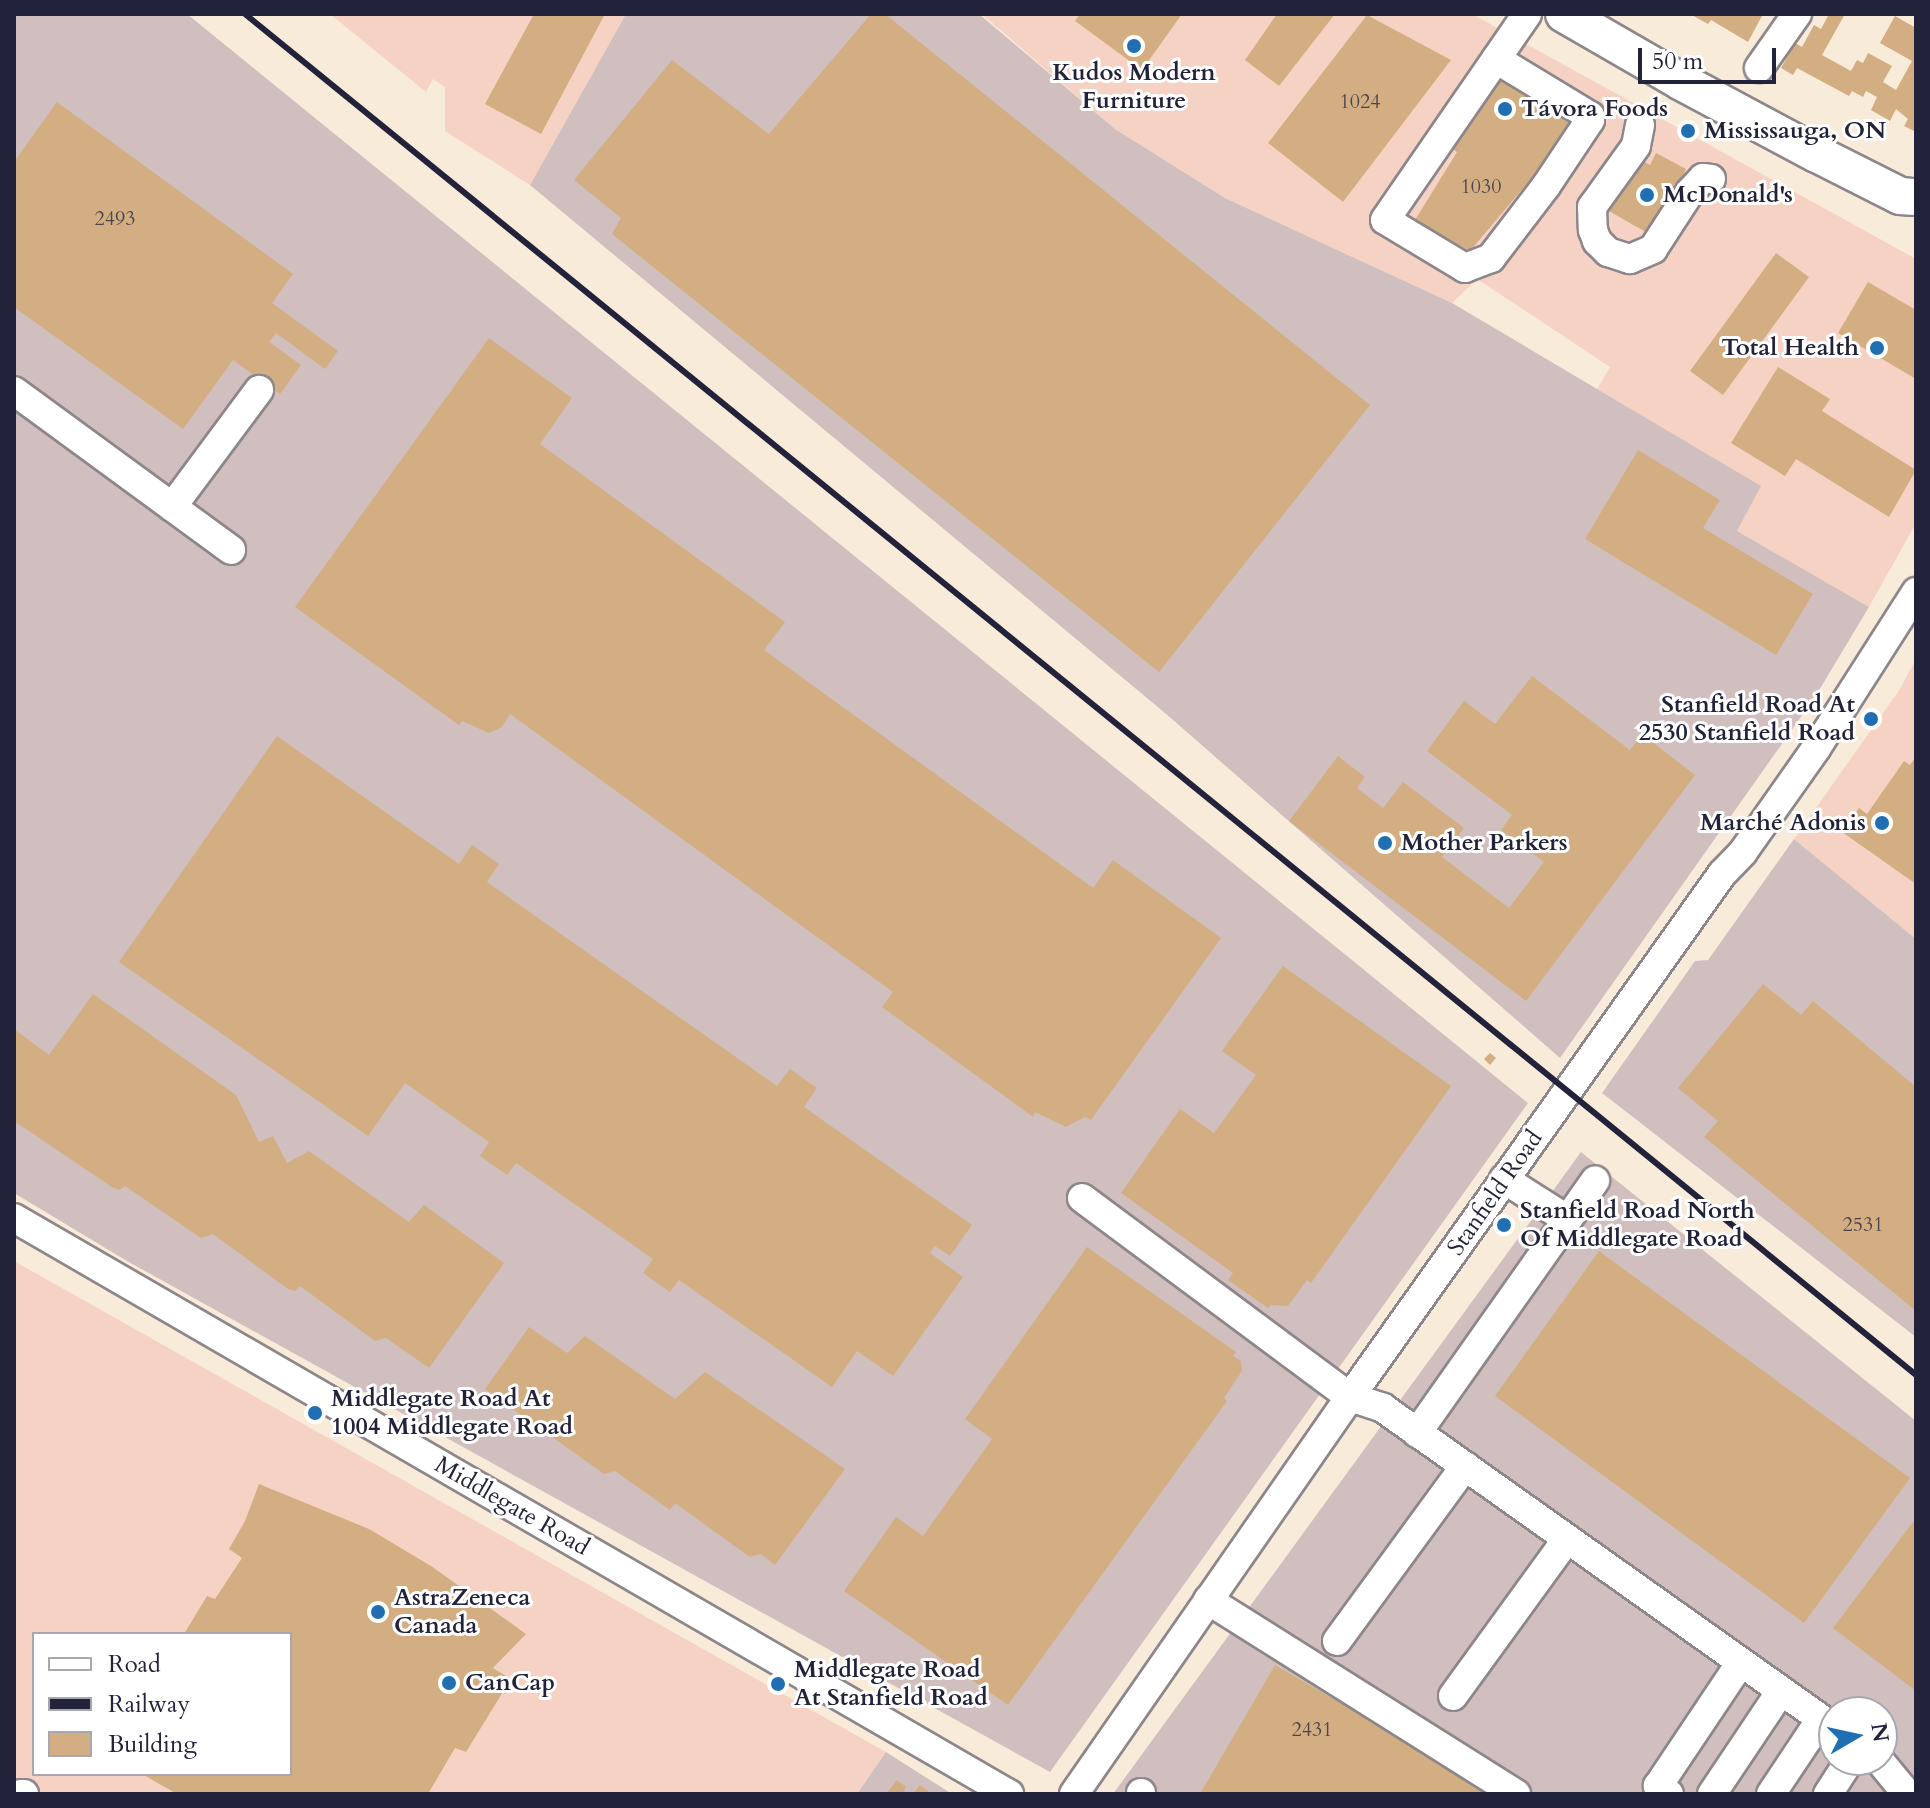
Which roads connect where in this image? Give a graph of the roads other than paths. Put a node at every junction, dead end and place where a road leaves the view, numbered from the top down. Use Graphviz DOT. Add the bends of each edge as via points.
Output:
graph roads {
  1 [pos="1527,14"];
  2 [pos="1564,14"];
  3 [pos="1797,14"];
  4 [pos="1496,59"];
  5 [pos="1759,68"];
  6 [pos="1640,125"];
  7 [pos="1711,179"];
  8 [pos="1911,206"];
  9 [pos="259,390"];
  10 [pos="14,391"];
  11 [pos="172,507"];
  12 [pos="231,550"];
  13 [pos="1916,592"];
  14 [pos="1504,1179"];
  15 [pos="1595,1181"];
  16 [pos="1082,1198"];
  17 [pos="14,1218"];
  18 [pos="1565,1218"];
  19 [pos="1350,1397"];
  20 [pos="1417,1433"];
  21 [pos="1465,1466"];
  22 [pos="1567,1539"];
  23 [pos="1208,1600"];
  24 [pos="1337,1641"];
  25 [pos="1741,1662"];
  26 [pos="1781,1691"];
  27 [pos="1453,1696"];
  28 [pos="1818,1717"];
  29 [pos="1818,1734"];
  30 [pos="1840,1776"];
  31 [pos="1892,1776"];
  32 [pos="1009,1794"];
  33 [pos="1074,1794"];
  34 [pos="1516,1794"];
  35 [pos="1669,1794"];
  36 [pos="1712,1794"];
  37 [pos="1771,1794"];
  38 [pos="1828,1794"];
  39 [pos="1907,1794"];
  1 -- 4 [label="street"];
  2 -- 8 [label="main road"];
  3 -- 5 [label="street"];
  4 -- 4 [label="street" via="1590,120 1491,258 1465,268 1385,220"];
  6 -- 7 [label="street" via="1636,146 1592,207 1597,241 1608,252 1630,259 1653,249 1690,192 1703,178"];
  9 -- 11 [label="street"];
  10 -- 11 [label="street"];
  11 -- 12 [label="street"];
  13 -- 14 [label="street, Stanfield Road" via="1801,771"];
  14 -- 18 [label="street"];
  14 -- 19 [label="street, Stanfield Road"];
  15 -- 18 [label="street"];
  16 -- 19 [label="street"];
  17 -- 32 [label="street, Middlegate Road"];
  18 -- 20 [label="street"];
  19 -- 20 [label="street" via="1383,1408"];
  19 -- 23 [label="street, Stanfield Road"];
  20 -- 21 [label="street"];
  21 -- 22 [label="street"];
  21 -- 24 [label="street"];
  22 -- 25 [label="street"];
  22 -- 27 [label="street"];
  23 -- 33 [label="street, Stanfield Road"];
  23 -- 34 [label="street"];
  25 -- 26 [label="street"];
  25 -- 35 [label="street" via="1658,1786"];
  26 -- 28 [label="street"];
  26 -- 36 [label="street"];
  29 -- 37 [label="street"];
  30 -- 38 [label="street"];
  31 -- 39 [label="street"];
}
